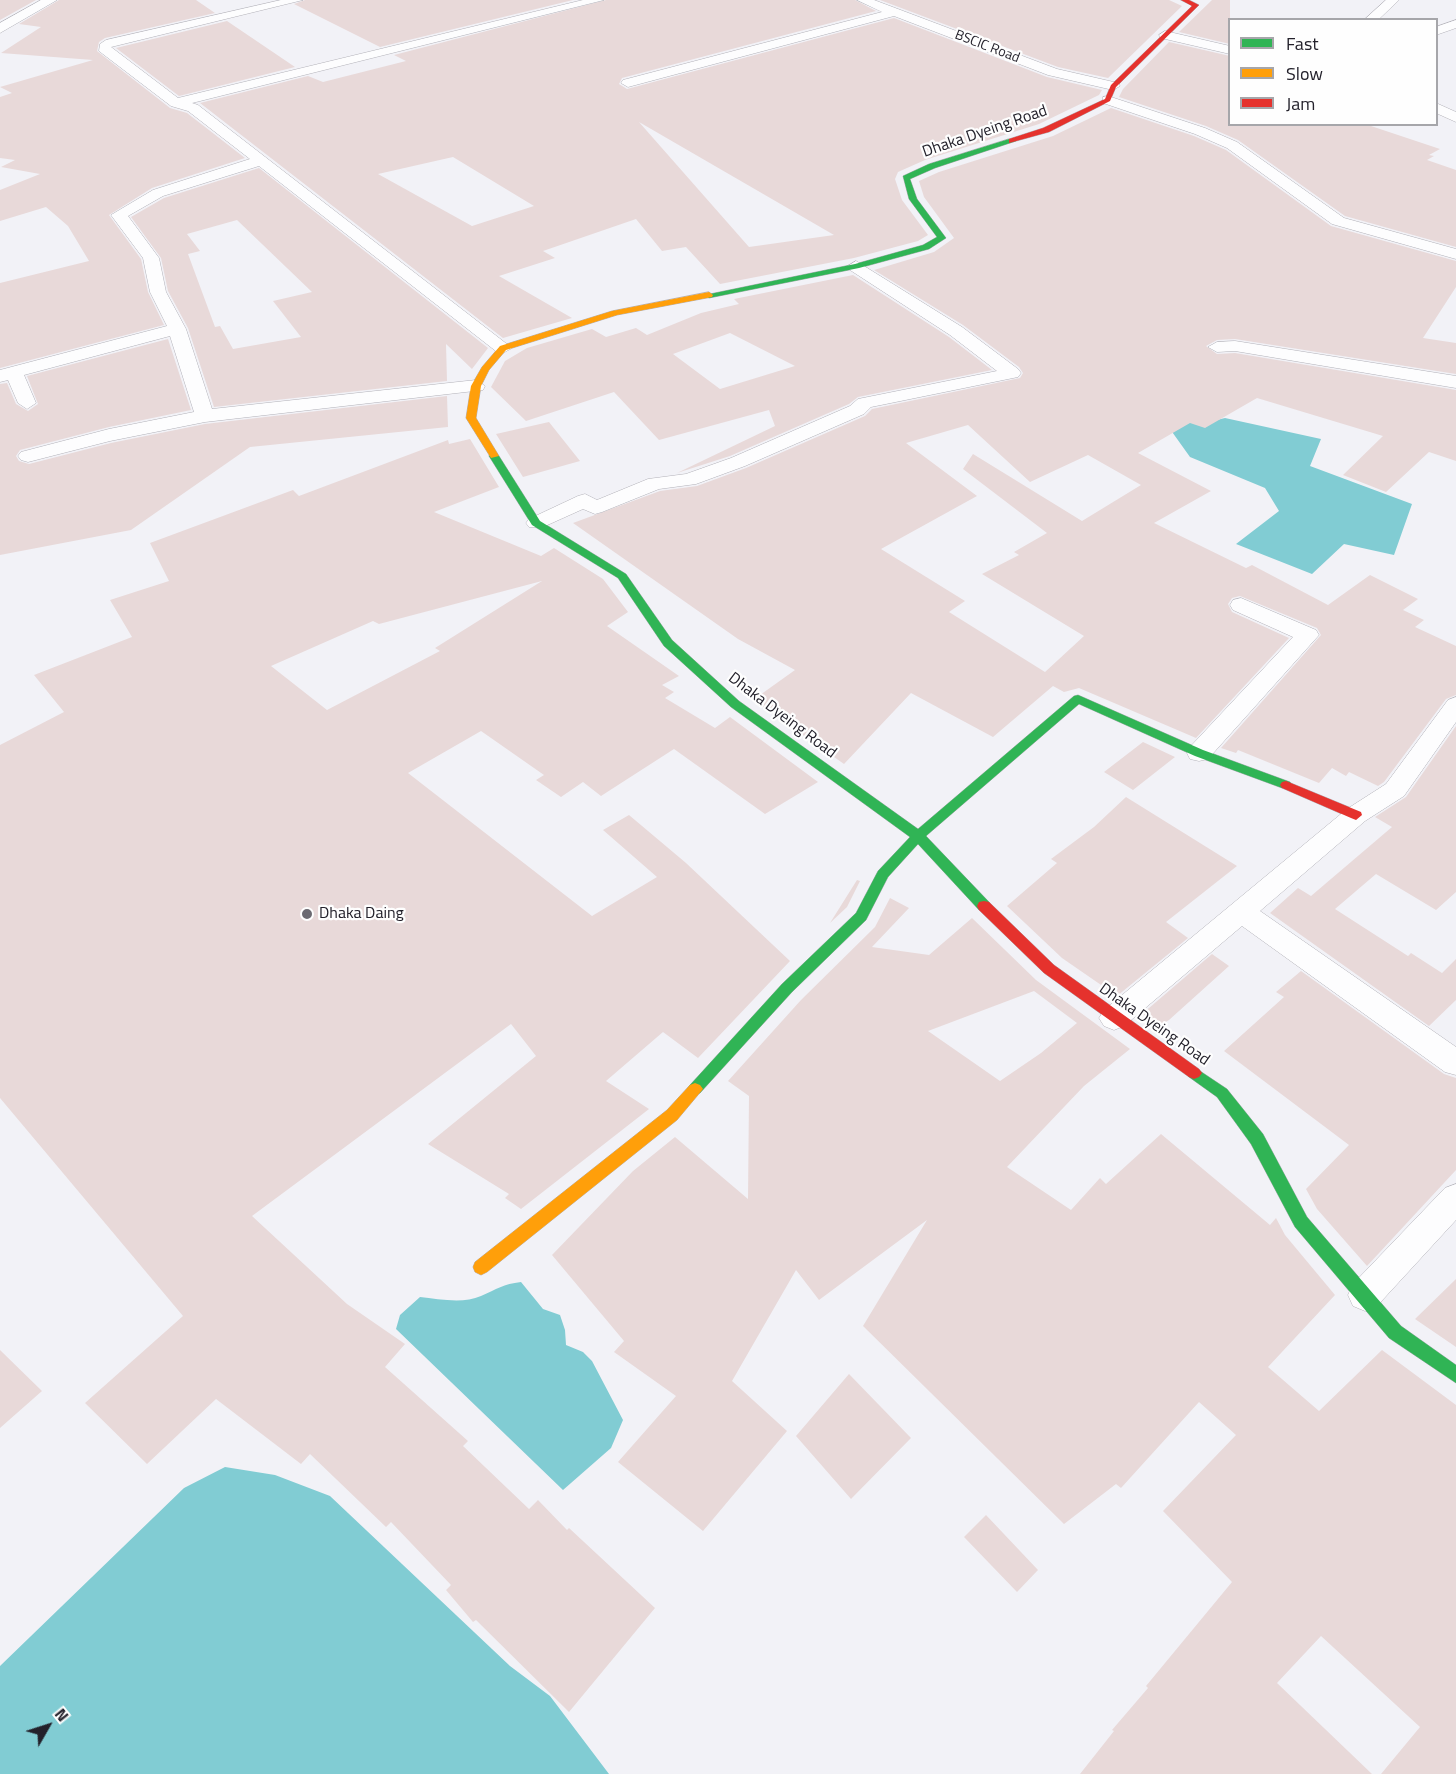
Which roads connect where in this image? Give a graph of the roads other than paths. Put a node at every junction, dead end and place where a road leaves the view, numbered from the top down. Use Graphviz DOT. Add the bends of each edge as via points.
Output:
graph roads {
  1 [pos="51,0"];
  2 [pos="297,0"];
  3 [pos="598,0"];
  4 [pos="863,0"];
  5 [pos="1184,0"];
  6 [pos="1394,0"];
  7 [pos="895,12"];
  8 [pos="1372,18"];
  9 [pos="1456,24"];
  10 [pos="0,29"];
  11 [pos="1438,31"];
  12 [pos="1165,35"];
  13 [pos="1228,50"];
  14 [pos="627,83"];
  15 [pos="1110,93"];
  16 [pos="176,103"];
  17 [pos="1438,108"];
  18 [pos="1456,118"];
  19 [pos="260,161"];
  20 [pos="1456,254"];
  21 [pos="855,266"];
  22 [pos="177,329"];
  23 [pos="1217,347"];
  24 [pos="503,348"];
  25 [pos="7,374"];
  26 [pos="1456,382"];
  27 [pos="476,386"];
  28 [pos="27,403"];
  29 [pos="205,416"];
  30 [pos="28,456"];
  31 [pos="536,523"];
  32 [pos="1241,605"];
  33 [pos="1456,705"];
  34 [pos="1199,753"];
  35 [pos="1356,814"];
  36 [pos="918,836"];
  37 [pos="1240,911"];
  38 [pos="1114,1018"];
  39 [pos="1456,1063"];
  40 [pos="1456,1198"];
  41 [pos="481,1266"];
  42 [pos="1365,1295"];
  43 [pos="1456,1375"];
  1 -- 10 [label="street"];
  2 -- 16 [label="street" via="106,44 108,52"];
  3 -- 16 [label="street"];
  4 -- 7 [label="street, BSCIC Road"];
  5 -- 12 [label="street" via="1196,5"];
  6 -- 8 [label="street"];
  7 -- 14 [label="street"];
  7 -- 15 [label="street, BSCIC Road"];
  9 -- 11 [label="street"];
  12 -- 13 [label="street"];
  12 -- 15 [label="street"];
  15 -- 20 [label="street, BSCIC Road" via="1232,145 1338,221"];
  15 -- 21 [label="street, Dhaka Dyeing Road" via="1046,130 906,178 913,199 942,238 926,247"];
  16 -- 19 [label="street" via="193,108"];
  17 -- 18 [label="street"];
  19 -- 22 [label="street" via="158,194 119,215 151,258 158,292"];
  19 -- 24 [label="street"];
  21 -- 24 [label="street, Dhaka Dyeing Road" via="615,313"];
  21 -- 31 [label="street" via="956,331 1012,373 865,404 689,480 655,483 596,508 585,500"];
  22 -- 25 [label="street"];
  22 -- 29 [label="street"];
  23 -- 26 [label="street" via="1235,346"];
  24 -- 27 [label="street, Dhaka Dyeing Road"];
  25 -- 28 [label="street"];
  27 -- 29 [label="street"];
  27 -- 31 [label="street, Dhaka Dyeing Road" via="471,418"];
  29 -- 30 [label="street"];
  31 -- 36 [label="street, Dhaka Dyeing Road" via="622,576 668,643 735,704"];
  32 -- 34 [label="street" via="1308,635"];
  33 -- 35 [label="street" via="1395,790"];
  34 -- 35 [label="street"];
  34 -- 36 [label="street" via="1078,699"];
  35 -- 37 [label="street"];
  36 -- 38 [label="street, Dhaka Dyeing Road" via="1048,969"];
  36 -- 41 [label="street" via="883,874 861,915 787,988 672,1114"];
  37 -- 38 [label="street"];
  37 -- 39 [label="street"];
  38 -- 42 [label="street, Dhaka Dyeing Road" via="1222,1093 1257,1139 1301,1222"];
  40 -- 42 [label="street"];
  42 -- 43 [label="street, Dhaka Dyeing Road" via="1395,1332"];
}
